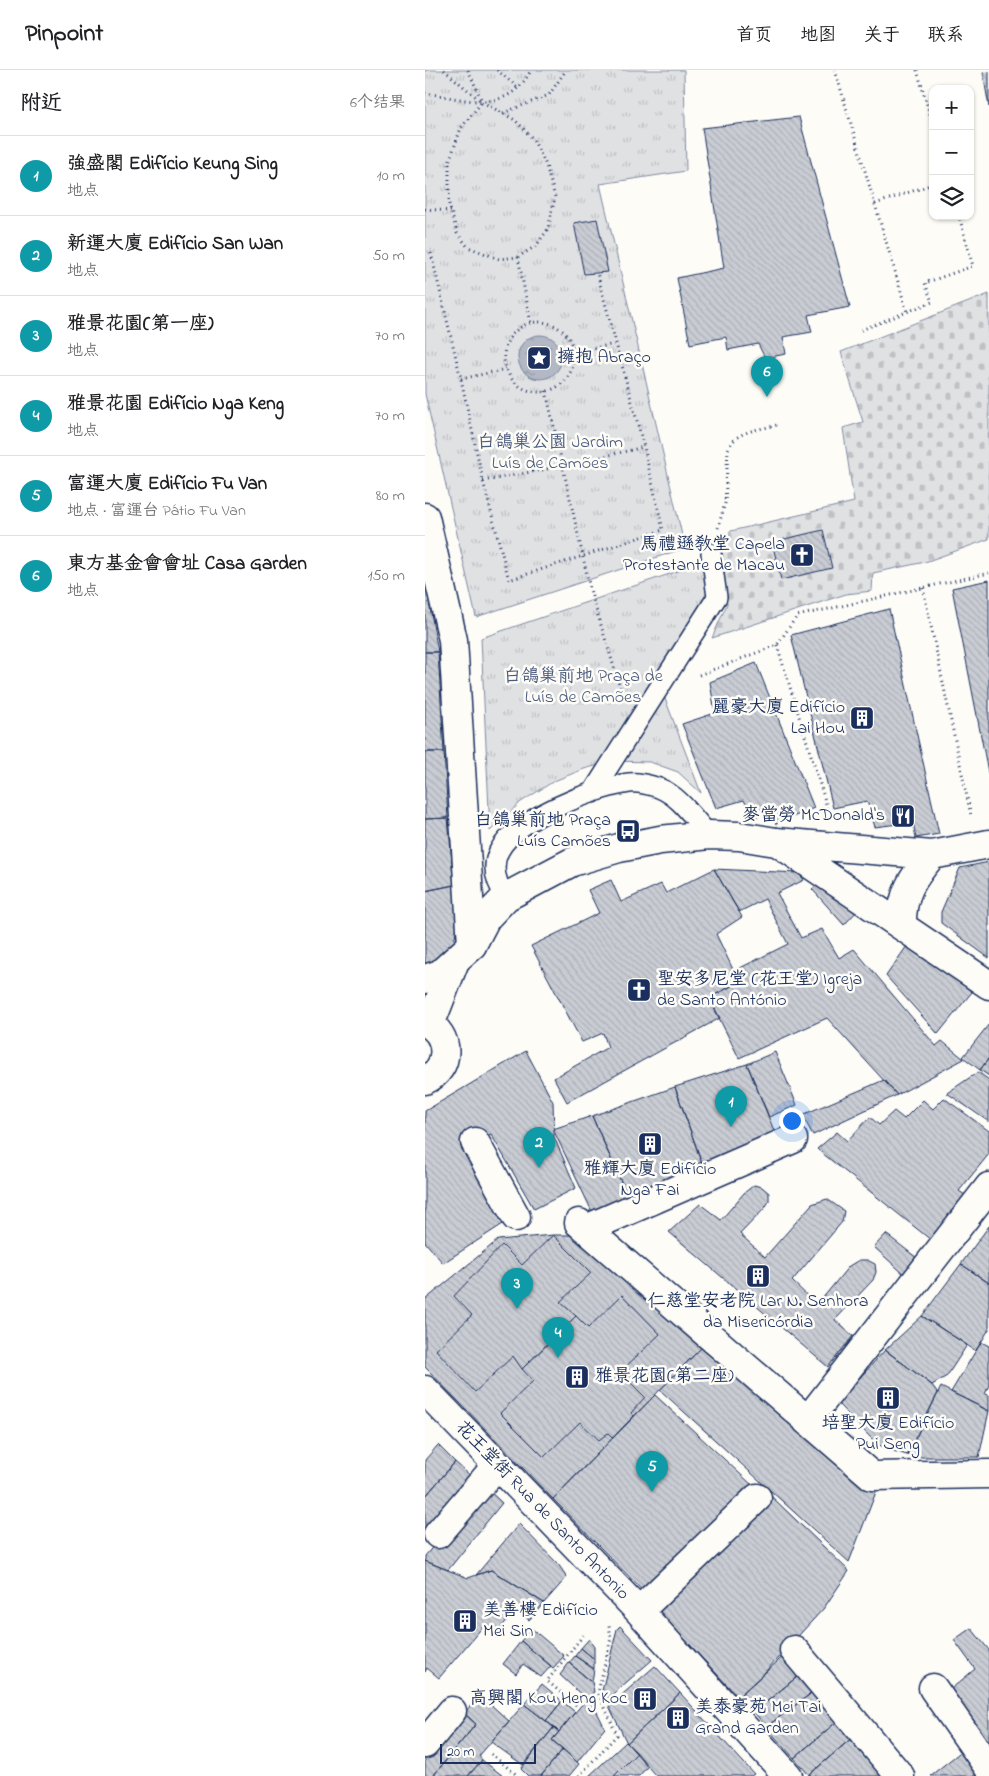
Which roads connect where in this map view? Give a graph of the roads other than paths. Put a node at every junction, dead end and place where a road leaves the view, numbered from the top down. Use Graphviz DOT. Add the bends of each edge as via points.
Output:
graph roads {
  1 [pos="425,518"];
  2 [pos="711,553"];
  3 [pos="431,570"];
  4 [pos="592,793"];
  5 [pos="709,835"];
  6 [pos="776,842"];
  7 [pos="989,844"];
  8 [pos="932,856"];
  9 [pos="506,897"];
  10 [pos="902,926"];
  11 [pos="463,953"];
  12 [pos="425,980"];
  13 [pos="989,985"];
  14 [pos="428,1023"];
  15 [pos="425,1080"];
  16 [pos="793,1139"];
  17 [pos="475,1142"];
  18 [pos="989,1187"];
  19 [pos="516,1216"];
  20 [pos="425,1390"];
  21 [pos="807,1421"];
  22 [pos="497,1465"];
  23 [pos="989,1474"];
  24 [pos="757,1498"];
  25 [pos="438,1534"];
  26 [pos="639,1611"];
  27 [pos="794,1650"];
  28 [pos="933,1688"];
  29 [pos="452,1711"];
  30 [pos="425,1744"];
  31 [pos="989,1768"];
  32 [pos="788,1776"];
  33 [pos="901,1776"];
  34 [pos="980,1776"];
  1 -- 3 [label="street"];
  2 -- 4 [label="lane" via="717,597"];
  3 -- 11 [label="street" via="453,640"];
  4 -- 5 [label="lane" via="630,783 662,789 679,802"];
  4 -- 9 [label="lane" via="553,809 509,837 495,864 496,879"];
  5 -- 6 [label="street"];
  5 -- 9 [label="street" via="660,840 572,862"];
  6 -- 8 [label="street"];
  6 -- 10 [label="street"];
  7 -- 8 [label="street"];
  8 -- 10 [label="street" via="918,871 904,898"];
  9 -- 11 [label="street" via="485,918"];
  10 -- 13 [label="street"];
  11 -- 12 [label="street" via="440,974"];
  11 -- 14 [label="street"];
  14 -- 15 [label="street" via="441,1036 445,1058 437,1072"];
  16 -- 21 [label="street" via="583,1226"];
  17 -- 19 [label="street"];
  18 -- 21 [label="street"];
  20 -- 22 [label="street, 花王堂街 Rua de Santo Antonio"];
  21 -- 23 [label="street" via="872,1476"];
  22 -- 25 [label="street"];
  22 -- 26 [label="street, 花王堂街 Rua de Santo Antonio"];
  24 -- 26 [label="street"];
  26 -- 32 [label="street, 花王堂街 Rua de Santo Antonio"];
  27 -- 33 [label="street"];
  28 -- 31 [label="street"];
  29 -- 30 [label="street"];
  31 -- 34 [label="street"];
}
